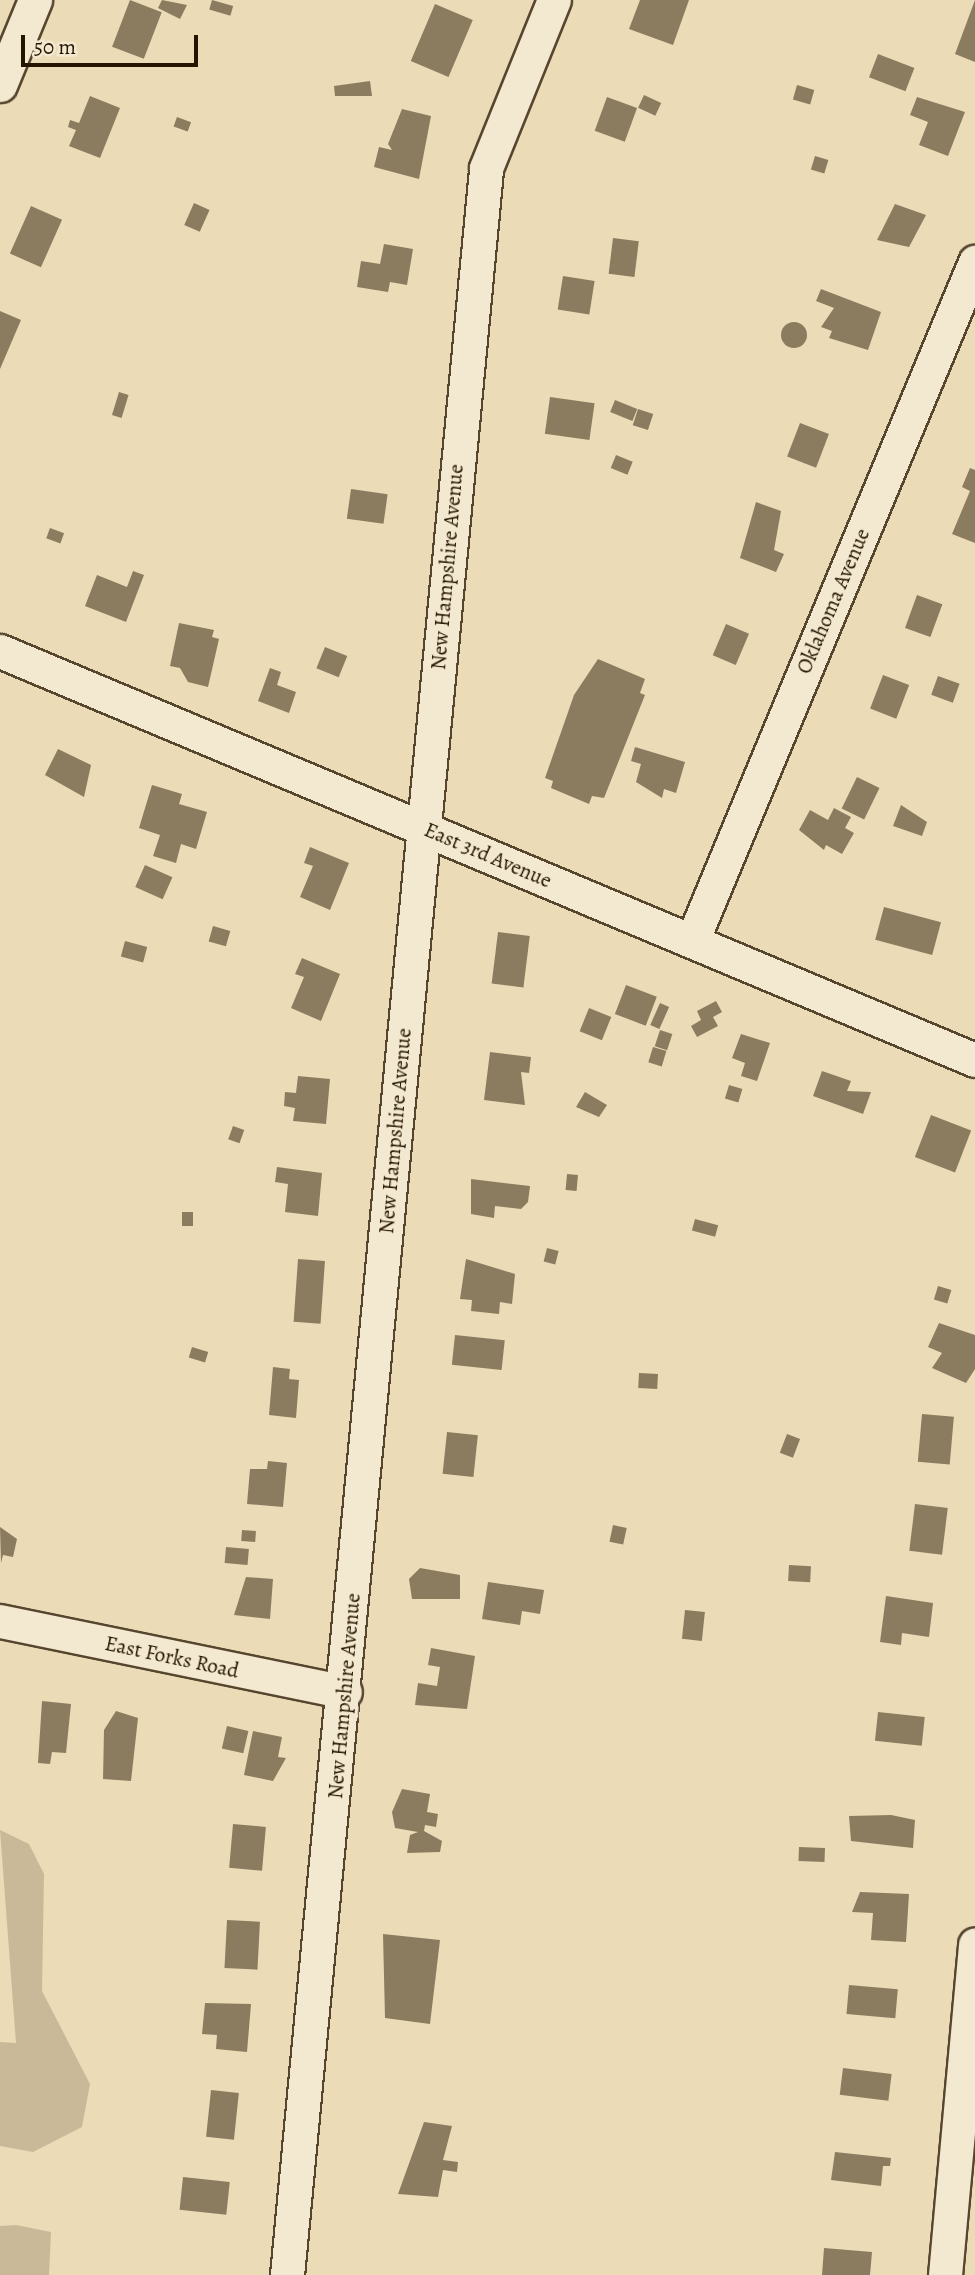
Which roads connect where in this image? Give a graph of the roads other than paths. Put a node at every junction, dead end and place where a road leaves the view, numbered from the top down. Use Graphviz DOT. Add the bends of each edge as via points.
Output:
graph roads {
  1 [pos="35,0"];
  2 [pos="554,0"];
  3 [pos="0,85"];
  4 [pos="975,262"];
  5 [pos="0,652"];
  6 [pos="421,827"];
  7 [pos="692,941"];
  8 [pos="975,1060"];
  9 [pos="0,1621"];
  10 [pos="345,1692"];
  11 [pos="975,1944"];
  12 [pos="287,2275"];
  13 [pos="945,2275"];
  1 -- 3 [label="street"];
  2 -- 6 [label="street, New Hampshire Avenue" via="486,168"];
  4 -- 7 [label="street, Oklahoma Avenue"];
  5 -- 6 [label="street, East 3rd Avenue"];
  6 -- 7 [label="street, East 3rd Avenue"];
  6 -- 10 [label="street, New Hampshire Avenue"];
  7 -- 8 [label="street, East 3rd Avenue"];
  9 -- 10 [label="street, East Forks Road"];
  10 -- 12 [label="street, New Hampshire Avenue"];
  11 -- 13 [label="street"];
}
